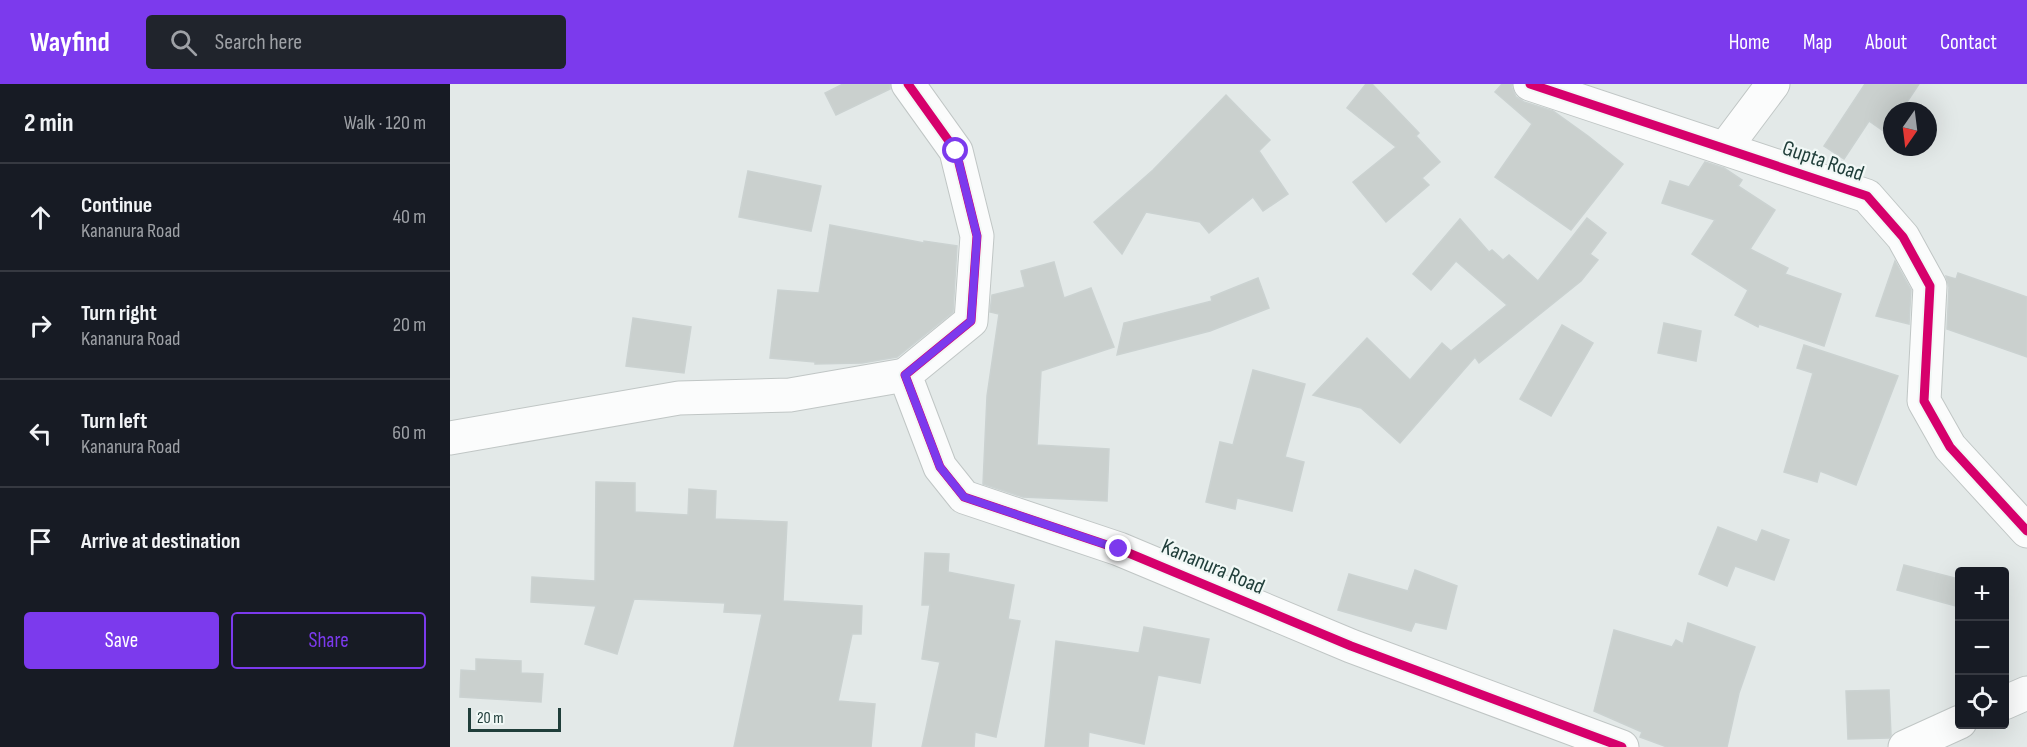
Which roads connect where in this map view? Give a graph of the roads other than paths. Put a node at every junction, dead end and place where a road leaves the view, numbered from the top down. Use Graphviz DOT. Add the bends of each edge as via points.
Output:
graph roads {
  1 [pos="908,84"];
  2 [pos="1530,84"];
  3 [pos="1773,84"];
  4 [pos="1725,148"];
  5 [pos="905,375"];
  6 [pos="450,438"];
  7 [pos="2027,531"];
  8 [pos="2027,693"];
  9 [pos="2009,701"];
  10 [pos="1955,724"];
  11 [pos="1622,747"];
  12 [pos="1905,747"];
  1 -- 5 [label="street" via="956,151 977,236 971,321"];
  2 -- 4 [label="street, Gupta Road"];
  3 -- 4 [label="street"];
  4 -- 7 [label="street, Gupta Road" via="1867,196 1903,237 1930,286 1924,401 1950,447"];
  5 -- 6 [label="street" via="790,395 679,398"];
  5 -- 11 [label="street, Kananura Road" via="940,467 964,497 1119,549 1351,646"];
  8 -- 9 [label="street"];
  10 -- 12 [label="street"];
}
